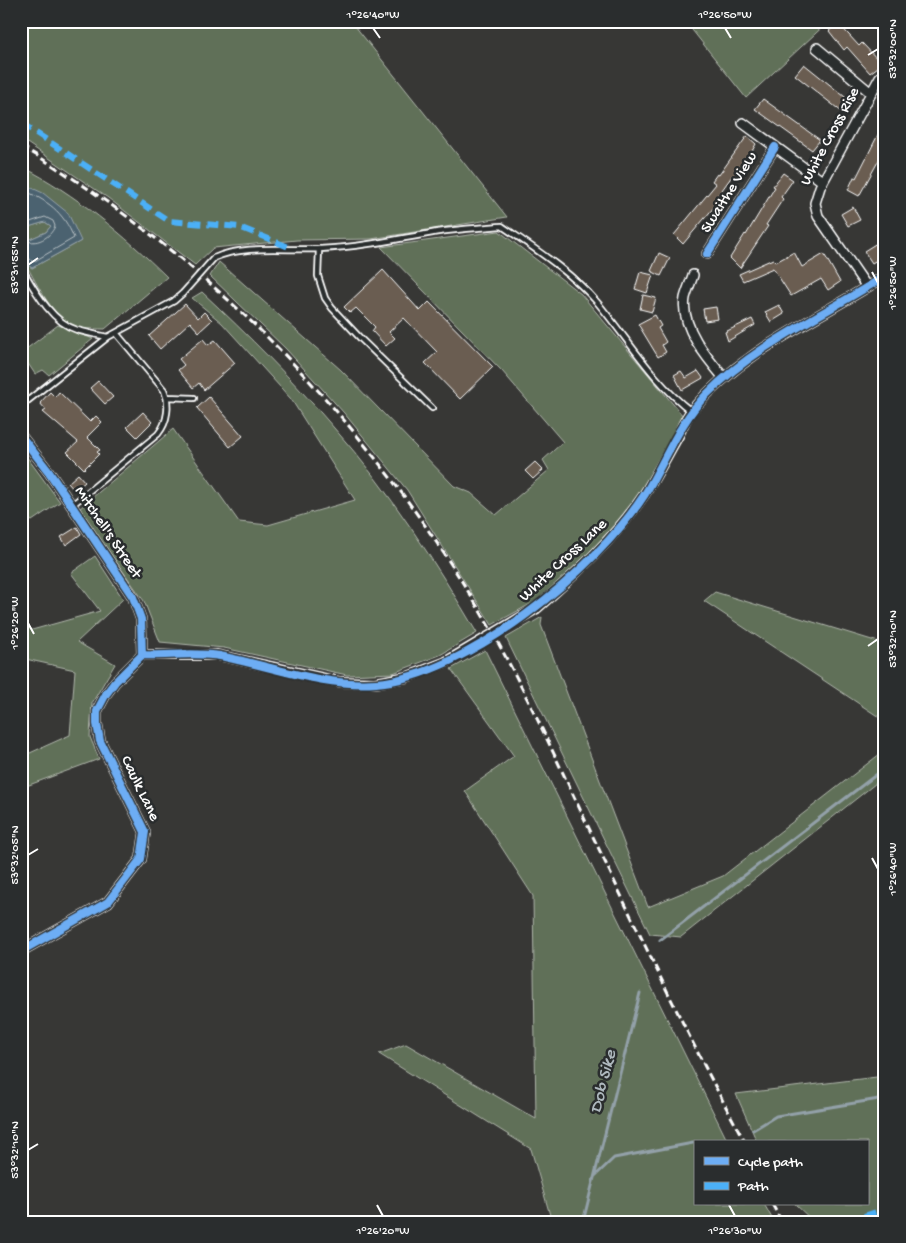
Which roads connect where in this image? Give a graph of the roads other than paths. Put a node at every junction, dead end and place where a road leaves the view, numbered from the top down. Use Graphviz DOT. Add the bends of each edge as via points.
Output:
graph roads {
  1 [pos="817,48"];
  2 [pos="880,77"];
  3 [pos="871,93"];
  4 [pos="743,123"];
  5 [pos="775,147"];
  6 [pos="822,181"];
  7 [pos="319,250"];
  8 [pos="707,254"];
  9 [pos="21,267"];
  10 [pos="693,275"];
  11 [pos="885,276"];
  12 [pos="867,287"];
  13 [pos="117,334"];
  14 [pos="108,338"];
  15 [pos="724,378"];
  16 [pos="167,397"];
  17 [pos="194,398"];
  18 [pos="21,406"];
  19 [pos="432,408"];
  20 [pos="691,411"];
  21 [pos="21,436"];
  22 [pos="71,506"];
  23 [pos="142,656"];
  24 [pos="21,951"];
  1 -- 3 [label="street"];
  2 -- 3 [label="street, White Cross Rise"];
  3 -- 6 [label="street, White Cross Rise"];
  4 -- 5 [label="street"];
  5 -- 6 [label="street"];
  5 -- 8 [label="street, Swaithe View"];
  6 -- 12 [label="street, White Cross Rise" via="815,203 818,216"];
  7 -- 13 [label="lane, bridge" via="291,248 224,253 214,258 174,301"];
  7 -- 19 [label="lane" via="318,276 332,308"];
  7 -- 20 [label="lane" via="502,226 551,260 596,301 670,395"];
  9 -- 14 [label="lane" via="59,320 76,330"];
  10 -- 15 [label="street" via="685,298 687,320 694,336"];
  11 -- 12 [label="street, White Cross Lane"];
  12 -- 15 [label="street, White Cross Lane" via="778,339"];
  13 -- 14 [label="lane"];
  13 -- 16 [label="lane"];
  14 -- 18 [label="lane"];
  15 -- 20 [label="street, White Cross Lane"];
  16 -- 17 [label="lane"];
  16 -- 22 [label="lane" via="166,425"];
  20 -- 23 [label="street, White Cross Lane, bridge" via="644,494 611,538 537,608 446,662 407,678 375,683 340,682 217,655"];
  21 -- 22 [label="street, Mitchell's Street"];
  22 -- 23 [label="street, Mitchell's Street" via="133,597 141,619"];
  23 -- 24 [label="street, Caulk Lane" via="106,694 99,706 97,724 100,741 145,832 141,859 108,902"];
}
